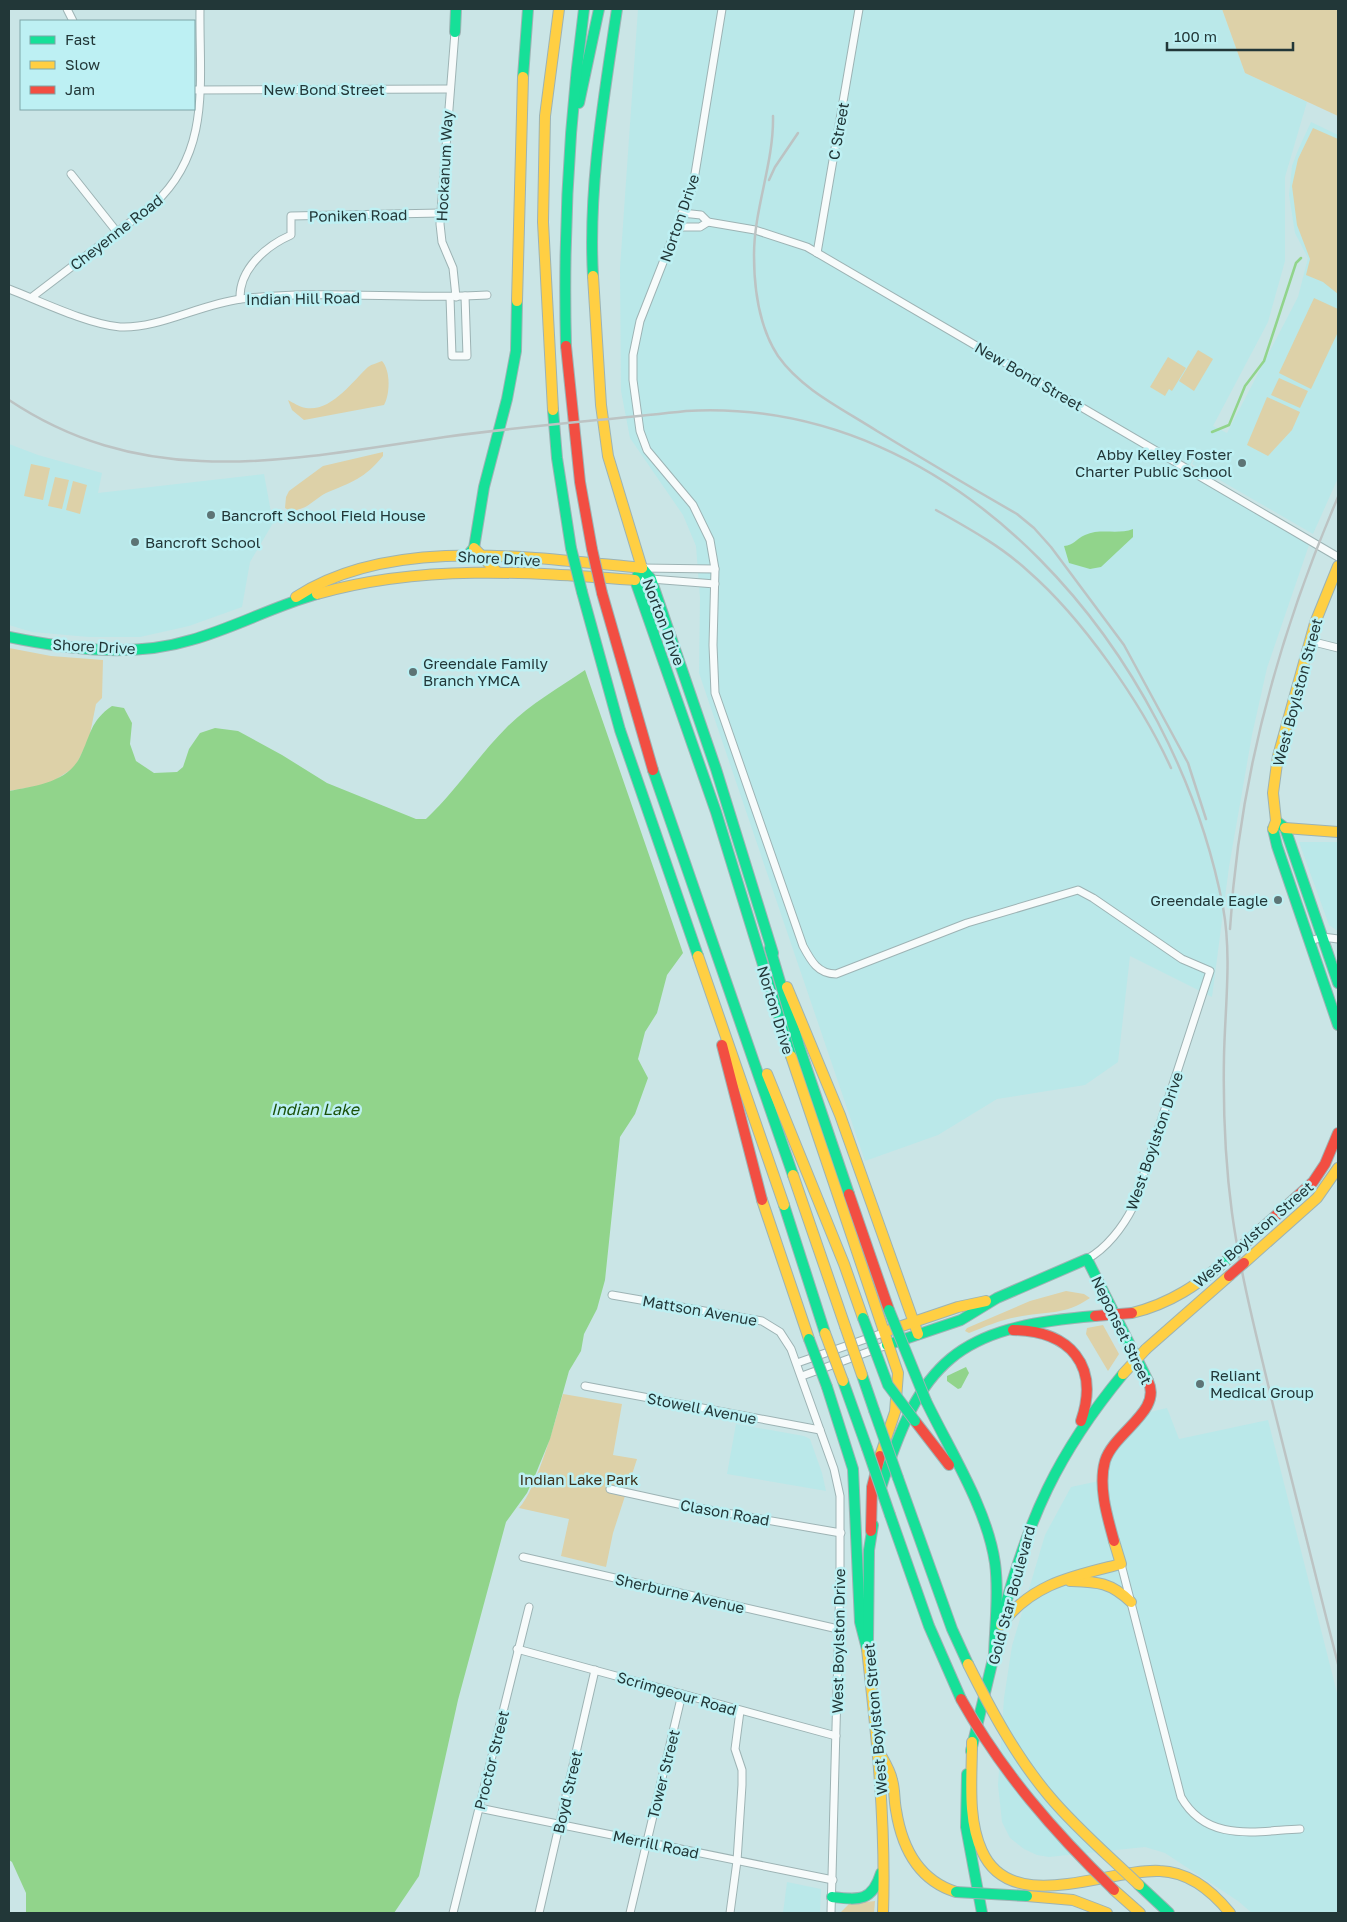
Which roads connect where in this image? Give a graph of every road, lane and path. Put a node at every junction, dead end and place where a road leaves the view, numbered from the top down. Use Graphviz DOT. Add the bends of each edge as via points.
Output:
graph roads {
  1 [pos="200,9"];
  2 [pos="456,9"];
  3 [pos="528,9"];
  4 [pos="552,9"];
  5 [pos="560,9"];
  6 [pos="584,9"];
  7 [pos="599,9"];
  8 [pos="618,9"];
  9 [pos="722,9"];
  10 [pos="859,9"];
  11 [pos="454,32"];
  12 [pos="554,44"];
  13 [pos="449,89"];
  14 [pos="196,90"];
  15 [pos="567,135"];
  16 [pos="71,174"];
  17 [pos="441,213"];
  18 [pos="682,213"];
  19 [pos="708,222"];
  20 [pos="677,227"];
  21 [pos="118,232"];
  22 [pos="817,253"];
  23 [pos="9,289"];
  24 [pos="487,295"];
  25 [pos="465,296"];
  26 [pos="453,297"];
  27 [pos="32,298"];
  28 [pos="240,299"];
  29 [pos="474,553"];
  30 [pos="1338,557"];
  31 [pos="1338,566"];
  32 [pos="642,568"];
  33 [pos="715,569"];
  34 [pos="497,572"];
  35 [pos="651,579"];
  36 [pos="635,580"];
  37 [pos="715,584"];
  38 [pos="291,602"];
  39 [pos="9,638"];
  40 [pos="1310,641"];
  41 [pos="1338,648"];
  42 [pos="1276,821"];
  43 [pos="1285,828"];
  44 [pos="1338,832"];
  45 [pos="1323,937"];
  46 [pos="1338,939"];
  47 [pos="1310,941"];
  48 [pos="770,948"];
  49 [pos="1210,971"];
  50 [pos="1338,983"];
  51 [pos="729,988"];
  52 [pos="712,999"];
  53 [pos="1338,1025"];
  54 [pos="1338,1132"];
  55 [pos="1338,1168"];
  56 [pos="1086,1259"];
  57 [pos="1244,1263"];
  58 [pos="612,1295"];
  59 [pos="997,1298"];
  60 [pos="914,1323"];
  61 [pos="1003,1329"];
  62 [pos="883,1333"];
  63 [pos="918,1334"];
  64 [pos="886,1345"];
  65 [pos="1137,1358"];
  66 [pos="797,1363"];
  67 [pos="802,1376"];
  68 [pos="584,1386"];
  69 [pos="820,1430"];
  70 [pos="1076,1434"];
  71 [pos="610,1489"];
  72 [pos="981,1518"];
  73 [pos="871,1531"];
  74 [pos="841,1533"];
  75 [pos="523,1557"];
  76 [pos="1121,1564"];
  77 [pos="1062,1581"];
  78 [pos="1131,1602"];
  79 [pos="529,1607"];
  80 [pos="1001,1625"];
  81 [pos="838,1629"];
  82 [pos="517,1649"];
  83 [pos="868,1649"];
  84 [pos="994,1655"];
  85 [pos="595,1670"];
  86 [pos="682,1694"];
  87 [pos="740,1711"];
  88 [pos="836,1736"];
  89 [pos="972,1742"];
  90 [pos="879,1752"];
  91 [pos="479,1808"];
  92 [pos="559,1824"];
  93 [pos="1300,1829"];
  94 [pos="646,1842"];
  95 [pos="885,1856"];
  96 [pos="737,1861"];
  97 [pos="833,1880"];
  98 [pos="832,1897"];
  99 [pos="884,1899"];
  100 [pos="983,1911"];
  101 [pos="452,1913"];
  102 [pos="539,1913"];
  103 [pos="630,1913"];
  104 [pos="730,1913"];
  105 [pos="831,1913"];
  106 [pos="883,1913"];
  107 [pos="888,1913"];
  108 [pos="1107,1913"];
  109 [pos="1140,1913"];
  110 [pos="1169,1913"];
  111 [pos="1230,1913"];
  1 -- 14 [label="street, Cheyenne Road"];
  2 -- 11 [label="main road"];
  3 -- 29 [label="main road" via="523,73 516,351 480,502"];
  4 -- 12 [label="main road"];
  5 -- 12 [label="main road"];
  6 -- 15 [label="main road"];
  7 -- 15 [label="main road" via="576,122"];
  8 -- 32 [label="main road" via="599,130 593,272 601,404 608,456"];
  9 -- 18 [label="street, Norton Drive" via="694,178"];
  10 -- 22 [label="street, C Street"];
  11 -- 13 [label="street, Hockanum Way"];
  12 -- 52 [label="main road, bridge" via="545,116 543,222 549,370 556,449 571,548 620,730"];
  13 -- 14 [label="street, New Bond Street"];
  13 -- 17 [label="street, Hockanum Way"];
  14 -- 21 [label="street, Cheyenne Road" via="196,133 182,172 160,199"];
  15 -- 51 [label="main road, bridge" via="564,261 568,373 577,460 592,548 634,709"];
  16 -- 21 [label="street"];
  17 -- 26 [label="street, Hockanum Way" via="441,236 453,268"];
  17 -- 28 [label="street, Poniken Road" via="291,216 291,235 270,246 258,258 245,277"];
  18 -- 19 [label="street, New Bond Street" via="701,215"];
  18 -- 20 [label="street, Norton Drive"];
  19 -- 20 [label="street, New Bond Street" via="700,226"];
  19 -- 22 [label="street, New Bond Street" via="763,232"];
  20 -- 33 [label="street, Norton Drive" via="640,321 633,355 633,380 644,444 655,463 698,514 710,540"];
  21 -- 27 [label="street, Cheyenne Road"];
  22 -- 30 [label="street, New Bond Street"];
  23 -- 27 [label="street, Indian Hill Road"];
  24 -- 25 [label="street, Indian Hill Road"];
  25 -- 26 [label="street, Indian Hill Road"];
  25 -- 26 [label="street, Hockanum Way" via="467,356 452,356"];
  26 -- 28 [label="street, Indian Hill Road" via="291,296"];
  27 -- 28 [label="street, Indian Hill Road" via="94,321 130,327"];
  29 -- 32 [label="main road, Shore Drive"];
  29 -- 34 [label="main road"];
  29 -- 38 [label="main road, Shore Drive" via="422,557 369,568 322,583"];
  31 -- 40 [label="main road, West Boylston Street"];
  32 -- 33 [label="street, Shore Drive"];
  32 -- 35 [label="main road, Norton Drive"];
  32 -- 36 [label="main road, Norton Drive"];
  33 -- 37 [label="street, Norton Drive"];
  34 -- 36 [label="main road, Shore Drive"];
  34 -- 38 [label="main road, Shore Drive" via="397,576"];
  35 -- 36 [label="street, Shore Drive"];
  35 -- 37 [label="street, Shore Drive"];
  35 -- 48 [label="main road, Norton Drive" via="719,778"];
  36 -- 62 [label="main road, Norton Drive" via="719,821 782,1030"];
  37 -- 49 [label="street, Norton Drive" via="713,663 716,700 798,935 822,972 840,974 967,923 1078,890 1182,959"];
  38 -- 39 [label="main road, Shore Drive" via="188,642 150,648 70,647"];
  40 -- 41 [label="street"];
  40 -- 42 [label="main road, West Boylston Street" via="1275,770"];
  42 -- 43 [label="main road"];
  42 -- 47 [label="main road, West Boylston Street" via="1273,829 1277,846"];
  43 -- 44 [label="main road"];
  43 -- 45 [label="main road"];
  45 -- 46 [label="street"];
  45 -- 47 [label="street"];
  45 -- 50 [label="main road"];
  47 -- 53 [label="main road, West Boylston Street"];
  48 -- 60 [label="main road, Norton Drive" via="840,1115"];
  48 -- 72 [label="main road, bridge" via="796,1038 889,1310 926,1401"];
  49 -- 56 [label="street, West Boylston Drive" via="1134,1207 1107,1243"];
  51 -- 72 [label="main road, bridge" via="812,1185 888,1385 943,1454"];
  51 -- 110 [label="main road, bridge" via="898,1478 952,1629 968,1664 1014,1748 1041,1784 1066,1814"];
  52 -- 83 [label="main road, bridge" via="729,1080 766,1214 853,1469 860,1622"];
  52 -- 109 [label="main road, bridge" via="929,1626 961,1699 1016,1786 1060,1837"];
  54 -- 61 [label="main road, West Boylston Street, bridge" via="1325,1164 1313,1182 1206,1278 1183,1294 1132,1313 1031,1322"];
  55 -- 57 [label="main road, West Boylston Street" via="1321,1194"];
  56 -- 59 [label="main road, West Boylston Drive"];
  56 -- 65 [label="main road, Neponset Street"];
  57 -- 65 [label="main road, Gold Star Boulevard, bridge"];
  58 -- 66 [label="street, Mattson Avenue" via="762,1321 780,1332"];
  59 -- 60 [label="main road, West Boylston Drive"];
  59 -- 63 [label="main road, West Boylston Drive" via="961,1320"];
  60 -- 62 [label="main road, West Boylston Drive"];
  60 -- 63 [label="main road, Norton Drive"];
  61 -- 70 [label="main road" via="1054,1336 1077,1355 1085,1372 1087,1391 1086,1408"];
  61 -- 73 [label="main road, West Boylston Street" via="955,1355 920,1392 891,1456"];
  62 -- 64 [label="main road, Norton Drive"];
  62 -- 66 [label="street, West Boylston Drive"];
  63 -- 64 [label="main road, West Boylston Drive"];
  64 -- 67 [label="street, West Boylston Drive"];
  64 -- 73 [label="main road, Norton Drive" via="898,1373 899,1399 872,1486"];
  65 -- 70 [label="main road, Gold Star Boulevard, bridge" via="1100,1400"];
  65 -- 76 [label="main road, Neponset Street" via="1152,1390 1151,1400 1110,1448 1104,1469 1103,1489"];
  66 -- 67 [label="street, West Boylston Drive"];
  67 -- 69 [label="street, West Boylston Drive"];
  68 -- 69 [label="street, Stowell Avenue"];
  69 -- 74 [label="street, West Boylston Drive" via="838,1482"];
  70 -- 80 [label="main road, Gold Star Boulevard" via="1050,1477 1035,1511"];
  71 -- 74 [label="street, Clason Road"];
  72 -- 84 [label="main road" via="992,1549 997,1585"];
  73 -- 83 [label="main road, West Boylston Street"];
  74 -- 81 [label="street, West Boylston Drive"];
  75 -- 81 [label="street, Sherburne Avenue"];
  76 -- 77 [label="main road"];
  76 -- 78 [label="street"];
  77 -- 78 [label="main road" via="1102,1581 1117,1588"];
  77 -- 80 [label="main road" via="1028,1595"];
  78 -- 93 [label="street" via="1181,1797 1189,1811 1215,1828 1237,1832"];
  79 -- 82 [label="street, Proctor Street"];
  80 -- 84 [label="main road, Gold Star Boulevard"];
  81 -- 88 [label="street, West Boylston Drive"];
  82 -- 85 [label="street, Scrimgeour Road"];
  82 -- 91 [label="street, Proctor Street"];
  83 -- 90 [label="main road, West Boylston Street"];
  84 -- 89 [label="main road, Gold Star Boulevard"];
  85 -- 86 [label="street, Scrimgeour Road"];
  85 -- 92 [label="street, Boyd Street"];
  86 -- 87 [label="street, Scrimgeour Road"];
  86 -- 94 [label="street, Tower Street"];
  87 -- 88 [label="street, Scrimgeour Road"];
  87 -- 96 [label="street" via="735,1741 742,1770"];
  88 -- 97 [label="street, West Boylston Drive"];
  89 -- 100 [label="main road, Gold Star Boulevard" via="965,1817 968,1848"];
  89 -- 111 [label="main road" via="974,1812 979,1843 988,1863 1004,1878 1038,1887 1167,1872 1206,1889"];
  90 -- 95 [label="main road, West Boylston Street"];
  90 -- 108 [label="main road, bridge" via="891,1777 896,1813 907,1850 933,1883 956,1892 1073,1900"];
  91 -- 92 [label="street, Merrill Road"];
  91 -- 101 [label="street, Proctor Street"];
  92 -- 94 [label="street, Merrill Road"];
  92 -- 102 [label="street, Boyd Street"];
  94 -- 96 [label="street, Merrill Road"];
  94 -- 103 [label="street, Tower Street"];
  95 -- 98 [label="main road" via="878,1885 870,1896 862,1899"];
  95 -- 99 [label="main road, West Boylston Street"];
  96 -- 97 [label="street, Merrill Road"];
  96 -- 104 [label="street"];
  97 -- 98 [label="street, West Boylston Drive"];
  98 -- 105 [label="street, West Boylston Drive"];
  99 -- 106 [label="main road, West Boylston Street"];
  99 -- 107 [label="main road"];
}
